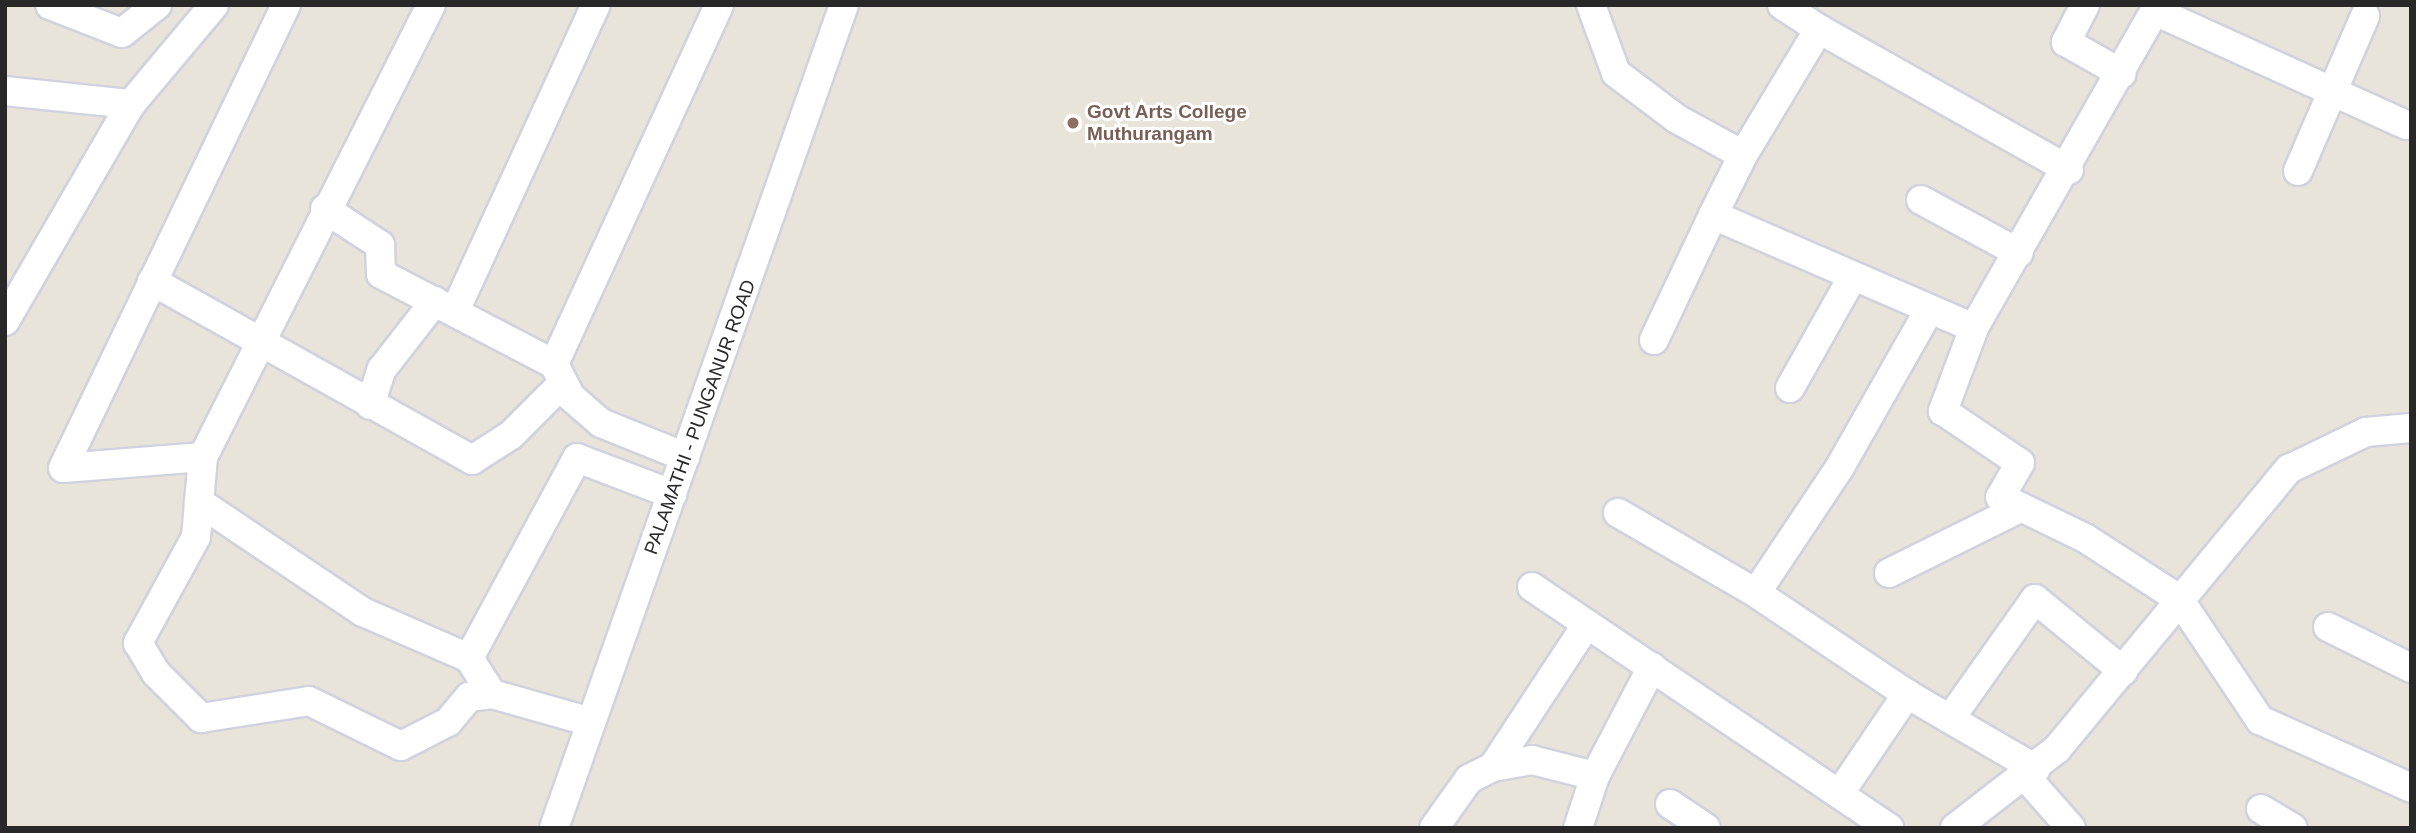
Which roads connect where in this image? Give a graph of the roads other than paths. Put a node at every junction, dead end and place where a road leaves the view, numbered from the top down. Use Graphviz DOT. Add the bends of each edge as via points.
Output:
graph roads {
  1 [pos="50,5"];
  2 [pos="157,5"];
  3 [pos="214,5"];
  4 [pos="286,5"];
  5 [pos="431,5"];
  6 [pos="596,5"];
  7 [pos="719,5"];
  8 [pos="844,5"];
  9 [pos="1591,5"];
  10 [pos="1782,5"];
  11 [pos="2085,5"];
  12 [pos="2157,8"];
  13 [pos="2365,16"];
  14 [pos="1819,29"];
  15 [pos="2122,75"];
  16 [pos="5,91"];
  17 [pos="2334,93"];
  18 [pos="131,104"];
  19 [pos="2406,125"];
  20 [pos="1743,155"];
  21 [pos="2069,170"];
  22 [pos="2298,171"];
  23 [pos="1921,201"];
  24 [pos="324,209"];
  25 [pos="1713,215"];
  26 [pos="2020,253"];
  27 [pos="1852,278"];
  28 [pos="152,281"];
  29 [pos="445,306"];
  30 [pos="1928,312"];
  31 [pos="5,321"];
  32 [pos="1975,328"];
  33 [pos="1654,340"];
  34 [pos="259,342"];
  35 [pos="559,373"];
  36 [pos="1790,388"];
  37 [pos="370,405"];
  38 [pos="2411,428"];
  39 [pos="203,457"];
  40 [pos="685,457"];
  41 [pos="672,494"];
  42 [pos="199,502"];
  43 [pos="2022,508"];
  44 [pos="1618,513"];
  45 [pos="1889,573"];
  46 [pos="1532,587"];
  47 [pos="1756,593"];
  48 [pos="2179,598"];
  49 [pos="1587,624"];
  50 [pos="2328,627"];
  51 [pos="469,658"];
  52 [pos="1652,667"];
  53 [pos="2411,668"];
  54 [pos="2123,671"];
  55 [pos="492,694"];
  56 [pos="1907,694"];
  57 [pos="1950,719"];
  58 [pos="591,722"];
  59 [pos="1493,767"];
  60 [pos="2031,773"];
  61 [pos="1595,776"];
  62 [pos="2411,788"];
  63 [pos="1840,793"];
  64 [pos="1670,804"];
  65 [pos="2261,809"];
  66 [pos="554,828"];
  67 [pos="1434,828"];
  68 [pos="1578,828"];
  69 [pos="1706,828"];
  70 [pos="1889,828"];
  71 [pos="1955,828"];
  72 [pos="2071,828"];
  73 [pos="2293,828"];
  1 -- 2 [label="street" via="122,33"];
  3 -- 18 [label="street"];
  4 -- 28 [label="street"];
  5 -- 24 [label="street"];
  6 -- 29 [label="street"];
  7 -- 35 [label="street"];
  8 -- 40 [label="street, PALAMATHI - PUNGANUR ROAD"];
  9 -- 20 [label="street" via="1616,73 1677,119"];
  10 -- 14 [label="street"];
  11 -- 15 [label="street" via="2066,42"];
  12 -- 15 [label="street"];
  12 -- 17 [label="street"];
  13 -- 17 [label="street"];
  14 -- 20 [label="street"];
  14 -- 21 [label="street"];
  15 -- 21 [label="street"];
  16 -- 18 [label="street"];
  17 -- 19 [label="street"];
  17 -- 22 [label="street"];
  18 -- 31 [label="street"];
  20 -- 25 [label="street"];
  21 -- 26 [label="street"];
  23 -- 26 [label="street"];
  24 -- 29 [label="street" via="380,245 381,274"];
  24 -- 34 [label="street"];
  25 -- 27 [label="street"];
  25 -- 33 [label="street"];
  26 -- 32 [label="street"];
  27 -- 30 [label="street"];
  27 -- 36 [label="street"];
  28 -- 34 [label="street"];
  28 -- 39 [label="street" via="63,468"];
  29 -- 35 [label="street"];
  29 -- 37 [label="street" via="382,369"];
  30 -- 32 [label="street"];
  30 -- 47 [label="street" via="1840,467"];
  32 -- 43 [label="street" via="1943,411 2020,463 2000,497"];
  34 -- 37 [label="street"];
  34 -- 39 [label="street"];
  35 -- 37 [label="street" via="511,435 472,460"];
  35 -- 40 [label="street" via="601,423"];
  38 -- 48 [label="street" via="2366,432 2289,469"];
  39 -- 42 [label="street"];
  40 -- 41 [label="street, PALAMATHI - PUNGANUR ROAD"];
  41 -- 51 [label="street" via="577,458"];
  41 -- 58 [label="street, PALAMATHI - PUNGANUR ROAD"];
  42 -- 51 [label="street" via="363,612"];
  42 -- 55 [label="street" via="196,537 138,643 156,673 201,718 309,701 401,746 448,722 469,697"];
  43 -- 45 [label="street"];
  43 -- 48 [label="street" via="2085,538"];
  44 -- 47 [label="street"];
  46 -- 49 [label="street"];
  47 -- 56 [label="street"];
  48 -- 54 [label="street"];
  48 -- 62 [label="street" via="2260,720"];
  49 -- 52 [label="street"];
  49 -- 59 [label="street"];
  50 -- 53 [label="street"];
  51 -- 55 [label="street"];
  52 -- 61 [label="street"];
  52 -- 63 [label="street"];
  54 -- 57 [label="street" via="2035,599"];
  54 -- 60 [label="street"];
  55 -- 58 [label="street"];
  56 -- 57 [label="street"];
  56 -- 63 [label="street"];
  57 -- 60 [label="street"];
  58 -- 66 [label="street, PALAMATHI - PUNGANUR ROAD"];
  59 -- 61 [label="street" via="1532,760"];
  59 -- 67 [label="street" via="1469,779"];
  60 -- 71 [label="street"];
  60 -- 72 [label="street"];
  61 -- 68 [label="street"];
  63 -- 70 [label="street"];
  64 -- 69 [label="street"];
  65 -- 73 [label="street"];
}
